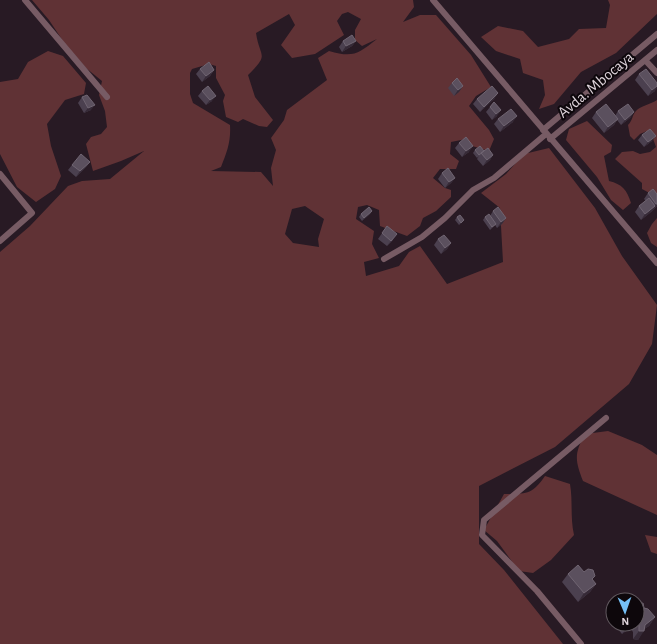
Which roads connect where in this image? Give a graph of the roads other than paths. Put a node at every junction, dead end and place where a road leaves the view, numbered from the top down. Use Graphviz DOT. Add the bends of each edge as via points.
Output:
graph roads {
  1 [pos="25,0"];
  2 [pos="433,0"];
  3 [pos="657,34"];
  4 [pos="657,50"];
  5 [pos="645,60"];
  6 [pos="657,73"];
  7 [pos="106,97"];
  8 [pos="546,134"];
  9 [pos="0,174"];
  10 [pos="0,241"];
  11 [pos="384,259"];
  12 [pos="657,263"];
  13 [pos="606,418"];
  14 [pos="581,644"];
  1 -- 7 [label="street"];
  2 -- 8 [label="street"];
  3 -- 8 [label="street"];
  4 -- 5 [label="street, Avda. Mbocaya"];
  5 -- 6 [label="street"];
  5 -- 8 [label="street, Avda. Mbocaya"];
  8 -- 11 [label="street" via="494,178 472,190 422,238"];
  8 -- 12 [label="street"];
  9 -- 10 [label="street" via="32,213"];
  13 -- 14 [label="street" via="484,520 482,535 537,591"];
}
